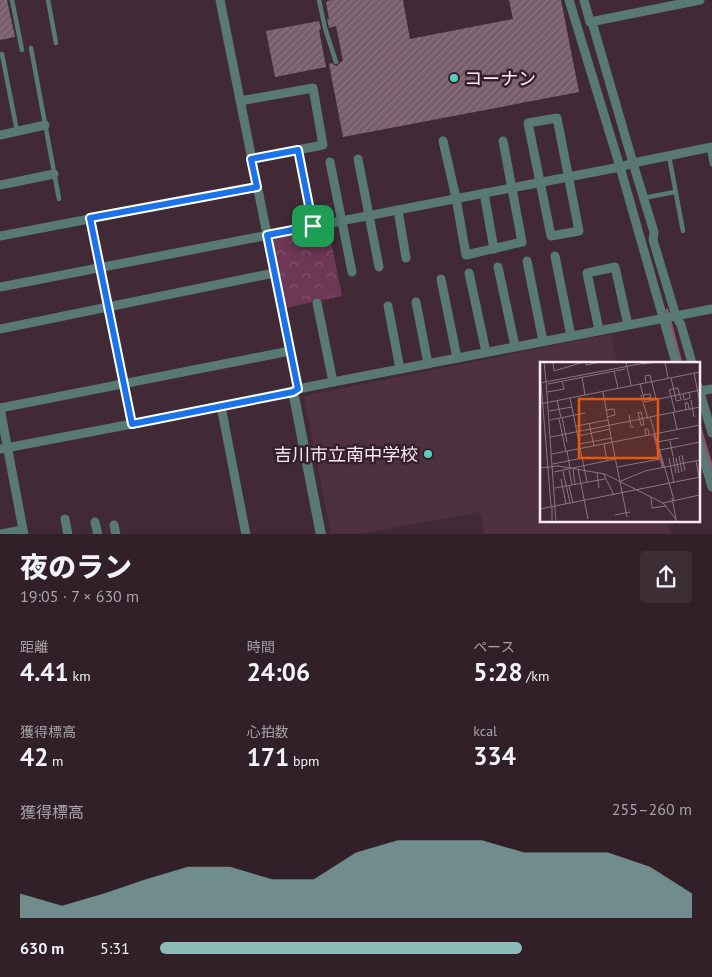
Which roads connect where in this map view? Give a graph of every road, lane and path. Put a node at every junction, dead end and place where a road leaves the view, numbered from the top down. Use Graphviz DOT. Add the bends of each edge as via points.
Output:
graph roads {
  1 [pos="12,0"];
  2 [pos="48,0"];
  3 [pos="220,0"];
  4 [pos="319,0"];
  5 [pos="569,0"];
  6 [pos="584,0"];
  7 [pos="700,0"];
  8 [pos="687,1"];
  9 [pos="592,22"];
  10 [pos="56,43"];
  11 [pos="31,48"];
  12 [pos="22,50"];
  13 [pos="2,54"];
  14 [pos="336,62"];
  15 [pos="240,101"];
  16 [pos="45,126"];
  17 [pos="18,131"];
  18 [pos="0,135"];
  19 [pos="503,140"];
  20 [pos="443,141"];
  21 [pos="710,147"];
  22 [pos="298,150"];
  23 [pos="669,156"];
  24 [pos="251,159"];
  25 [pos="358,159"];
  26 [pos="330,162"];
  27 [pos="712,164"];
  28 [pos="626,165"];
  29 [pos="54,174"];
  30 [pos="568,176"];
  31 [pos="539,182"];
  32 [pos="0,185"];
  33 [pos="257,187"];
  34 [pos="512,188"];
  35 [pos="675,192"];
  36 [pos="484,193"];
  37 [pos="456,198"];
  38 [pos="643,198"];
  39 [pos="59,199"];
  40 [pos="398,210"];
  41 [pos="369,216"];
  42 [pos="90,218"];
  43 [pos="342,221"];
  44 [pos="313,226"];
  45 [pos="683,231"];
  46 [pos="267,235"];
  47 [pos="0,236"];
  48 [pos="494,249"];
  49 [pos="555,256"];
  50 [pos="406,258"];
  51 [pos="527,261"];
  52 [pos="379,267"];
  53 [pos="498,267"];
  54 [pos="99,268"];
  55 [pos="352,272"];
  56 [pos="274,273"];
  57 [pos="469,273"];
  58 [pos="441,279"];
  59 [pos="0,287"];
  60 [pos="416,302"];
  61 [pos="317,303"];
  62 [pos="388,306"];
  63 [pos="108,307"];
  64 [pos="712,309"];
  65 [pos="670,317"];
  66 [pos="628,325"];
  67 [pos="0,329"];
  68 [pos="599,330"];
  69 [pos="571,336"];
  70 [pos="543,341"];
  71 [pos="515,346"];
  72 [pos="290,351"];
  73 [pos="486,352"];
  74 [pos="457,358"];
  75 [pos="676,362"];
  76 [pos="692,362"];
  77 [pos="428,364"];
  78 [pos="400,369"];
  79 [pos="333,382"];
  80 [pos="124,384"];
  81 [pos="296,390"];
  82 [pos="700,391"];
  83 [pos="221,406"];
  84 [pos="0,408"];
  85 [pos="132,424"];
  86 [pos="712,433"];
  87 [pos="700,445"];
  88 [pos="4,449"];
  89 [pos="709,468"];
  90 [pos="712,487"];
  91 [pos="64,519"];
  92 [pos="95,522"];
  93 [pos="23,532"];
  94 [pos="0,534"];
  95 [pos="68,534"];
  96 [pos="98,534"];
  97 [pos="246,534"];
  98 [pos="322,534"];
  1 -- 12 [label="lane"];
  2 -- 10 [label="lane"];
  3 -- 15 [label="street"];
  4 -- 14 [label="lane"];
  5 -- 28 [label="street"];
  6 -- 9 [label="street"];
  7 -- 8 [label="street"];
  8 -- 9 [label="street"];
  9 -- 28 [label="street"];
  11 -- 16 [label="lane"];
  13 -- 17 [label="lane"];
  15 -- 22 [label="street" via="313,88 323,145"];
  15 -- 24 [label="street"];
  16 -- 17 [label="street"];
  16 -- 29 [label="lane"];
  17 -- 18 [label="street"];
  19 -- 34 [label="street"];
  20 -- 37 [label="street"];
  21 -- 23 [label="street"];
  21 -- 27 [label="lane"];
  22 -- 24 [label="street"];
  22 -- 44 [label="street"];
  23 -- 28 [label="street"];
  23 -- 35 [label="lane"];
  24 -- 33 [label="street"];
  25 -- 41 [label="street"];
  26 -- 43 [label="street"];
  28 -- 30 [label="street"];
  28 -- 38 [label="street"];
  28 -- 65 [label="street"];
  29 -- 32 [label="street"];
  29 -- 39 [label="lane"];
  30 -- 31 [label="street"];
  30 -- 31 [label="street" via="578,231 570,233 551,236"];
  30 -- 31 [label="street" via="557,118 528,122"];
  31 -- 34 [label="street"];
  33 -- 42 [label="street"];
  33 -- 46 [label="street"];
  34 -- 36 [label="street"];
  34 -- 48 [label="street" via="522,242"];
  35 -- 38 [label="lane"];
  35 -- 45 [label="lane"];
  36 -- 37 [label="street"];
  36 -- 48 [label="street"];
  37 -- 40 [label="street"];
  37 -- 48 [label="street" via="466,255"];
  38 -- 65 [label="street" via="654,232"];
  40 -- 41 [label="street"];
  40 -- 50 [label="street"];
  41 -- 43 [label="street"];
  41 -- 52 [label="street"];
  42 -- 47 [label="street"];
  42 -- 54 [label="street"];
  43 -- 44 [label="street"];
  43 -- 55 [label="street"];
  44 -- 46 [label="street"];
  46 -- 54 [label="street"];
  46 -- 56 [label="street"];
  49 -- 69 [label="street"];
  51 -- 70 [label="street"];
  53 -- 71 [label="street"];
  54 -- 59 [label="street"];
  54 -- 63 [label="street"];
  56 -- 63 [label="street"];
  56 -- 72 [label="street"];
  57 -- 73 [label="street"];
  58 -- 74 [label="street"];
  60 -- 77 [label="street"];
  61 -- 79 [label="street"];
  62 -- 78 [label="street"];
  63 -- 67 [label="street"];
  63 -- 80 [label="street"];
  64 -- 65 [label="street"];
  65 -- 66 [label="street"];
  65 -- 75 [label="street"];
  65 -- 76 [label="street" via="681,325"];
  66 -- 68 [label="street"];
  66 -- 68 [label="street" via="615,266 587,273"];
  68 -- 69 [label="street"];
  69 -- 70 [label="street"];
  70 -- 71 [label="street"];
  71 -- 73 [label="street"];
  72 -- 80 [label="street"];
  72 -- 81 [label="street"];
  73 -- 74 [label="street"];
  74 -- 77 [label="street"];
  77 -- 78 [label="street"];
  78 -- 79 [label="street"];
  79 -- 81 [label="street"];
  80 -- 84 [label="street"];
  80 -- 85 [label="street"];
  81 -- 83 [label="street"];
  81 -- 98 [label="street"];
  82 -- 86 [label="street"];
  83 -- 85 [label="street"];
  83 -- 97 [label="street"];
  84 -- 88 [label="street"];
  85 -- 88 [label="street"];
  87 -- 89 [label="street"];
  88 -- 93 [label="street"];
  89 -- 90 [label="street"];
  91 -- 95 [label="street"];
  92 -- 96 [label="street"];
  93 -- 94 [label="street"];
}
